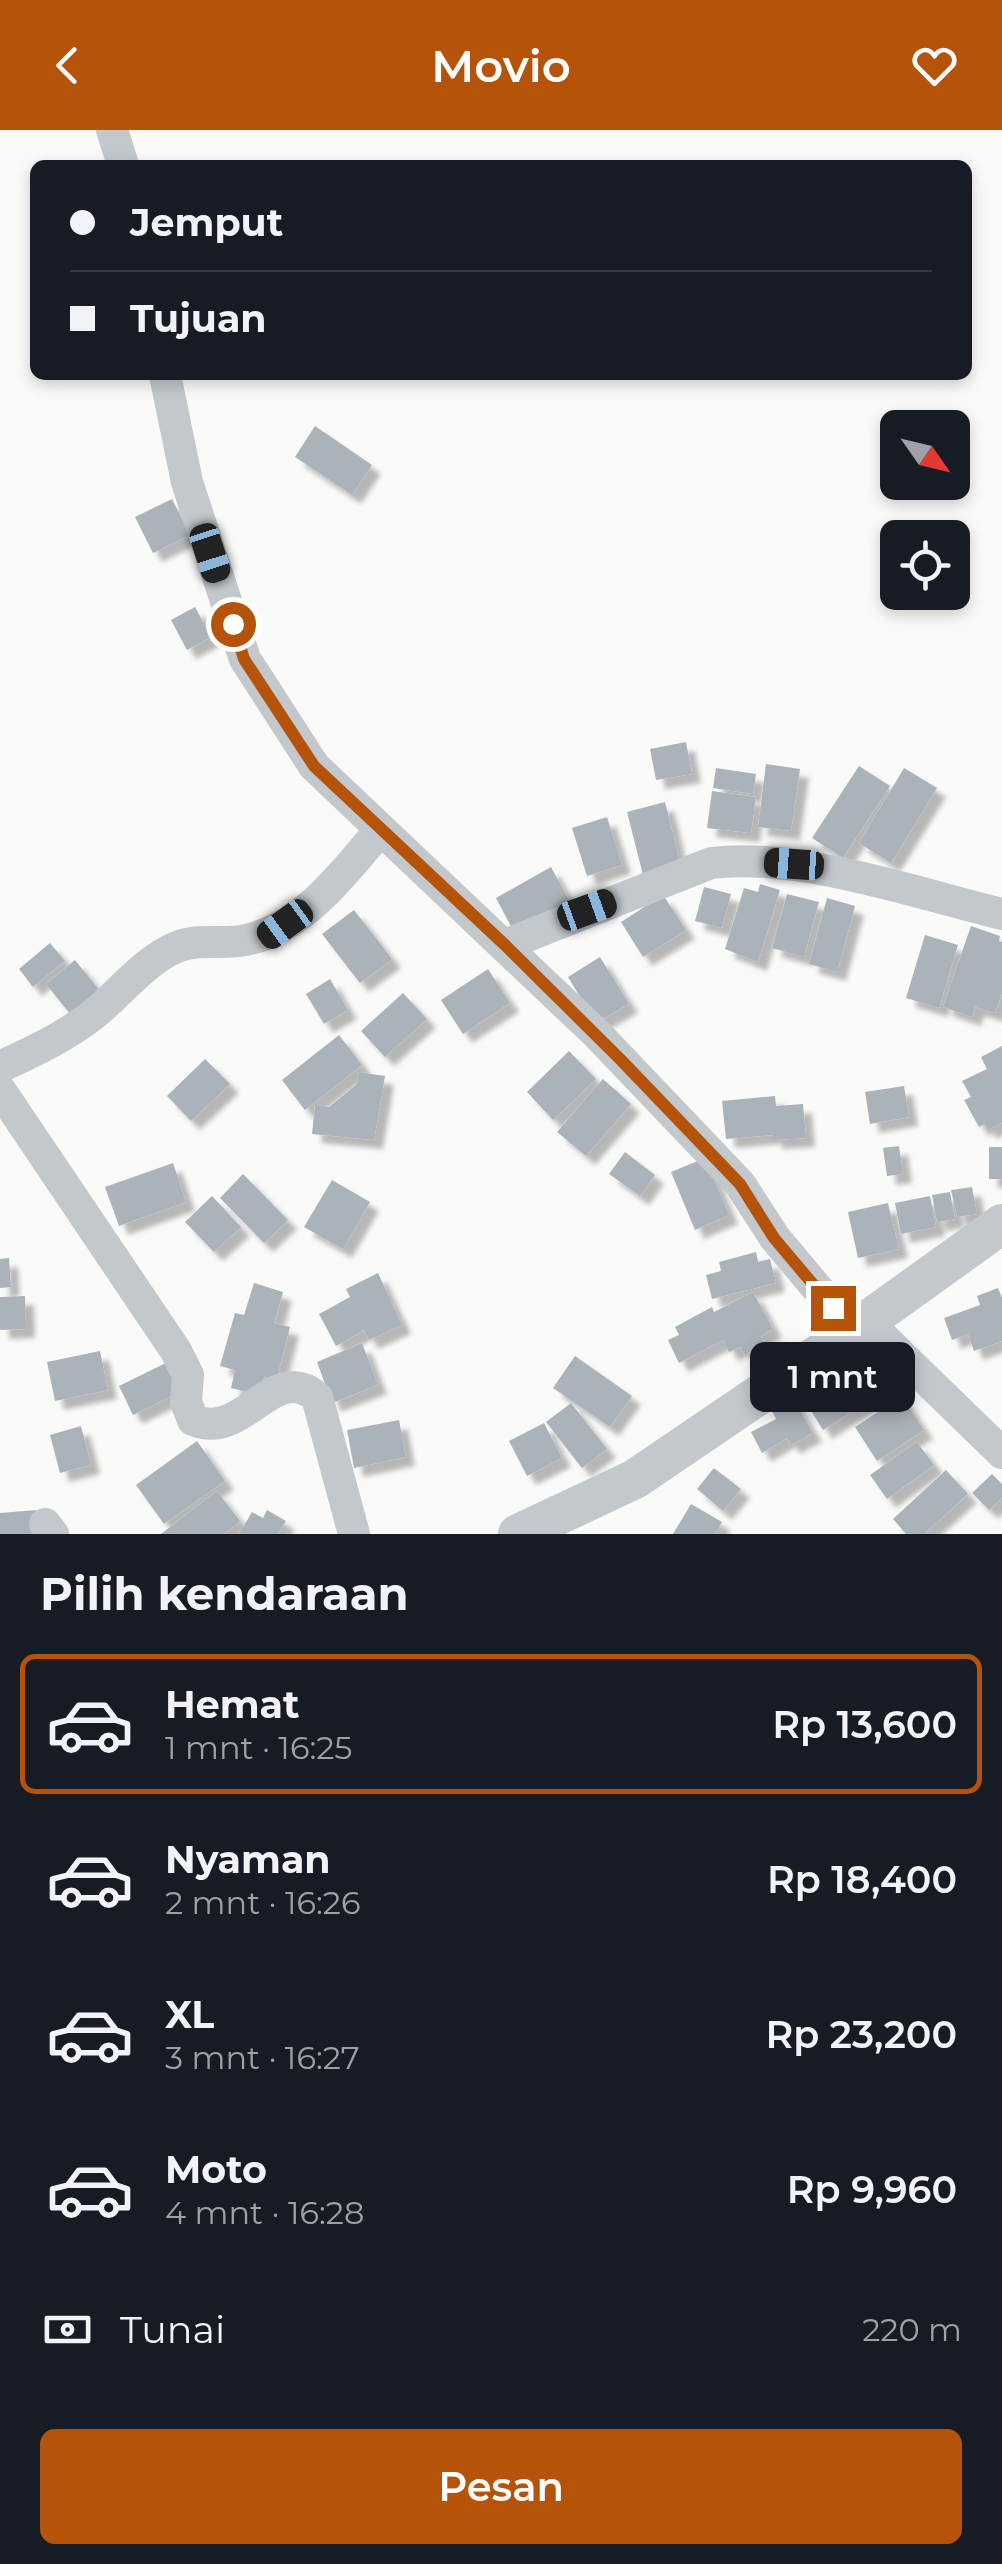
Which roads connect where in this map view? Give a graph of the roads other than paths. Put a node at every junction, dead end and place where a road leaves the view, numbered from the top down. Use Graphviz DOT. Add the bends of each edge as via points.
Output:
graph roads {
  1 [pos="112,130"];
  2 [pos="121,160"];
  3 [pos="167,380"];
  4 [pos="380,830"];
  5 [pos="1002,914"];
  6 [pos="505,945"];
  7 [pos="0,1067"];
  8 [pos="0,1090"];
  9 [pos="1002,1224"];
  10 [pos="860,1326"];
  11 [pos="1002,1454"];
  12 [pos="354,1534"];
  13 [pos="518,1534"];
  1 -- 2 [label="street"];
  3 -- 4 [label="street" via="187,482 244,659 314,766"];
  4 -- 6 [label="street"];
  4 -- 7 [label="street" via="328,891 268,936 178,946 80,1024"];
  5 -- 6 [label="street" via="794,864 736,860"];
  6 -- 10 [label="street" via="740,1184 774,1238"];
  8 -- 12 [label="street" via="176,1351 188,1375 193,1420 234,1419 282,1388 303,1388 317,1397"];
  9 -- 10 [label="street"];
  10 -- 11 [label="street"];
  10 -- 13 [label="street" via="634,1479"];
}
